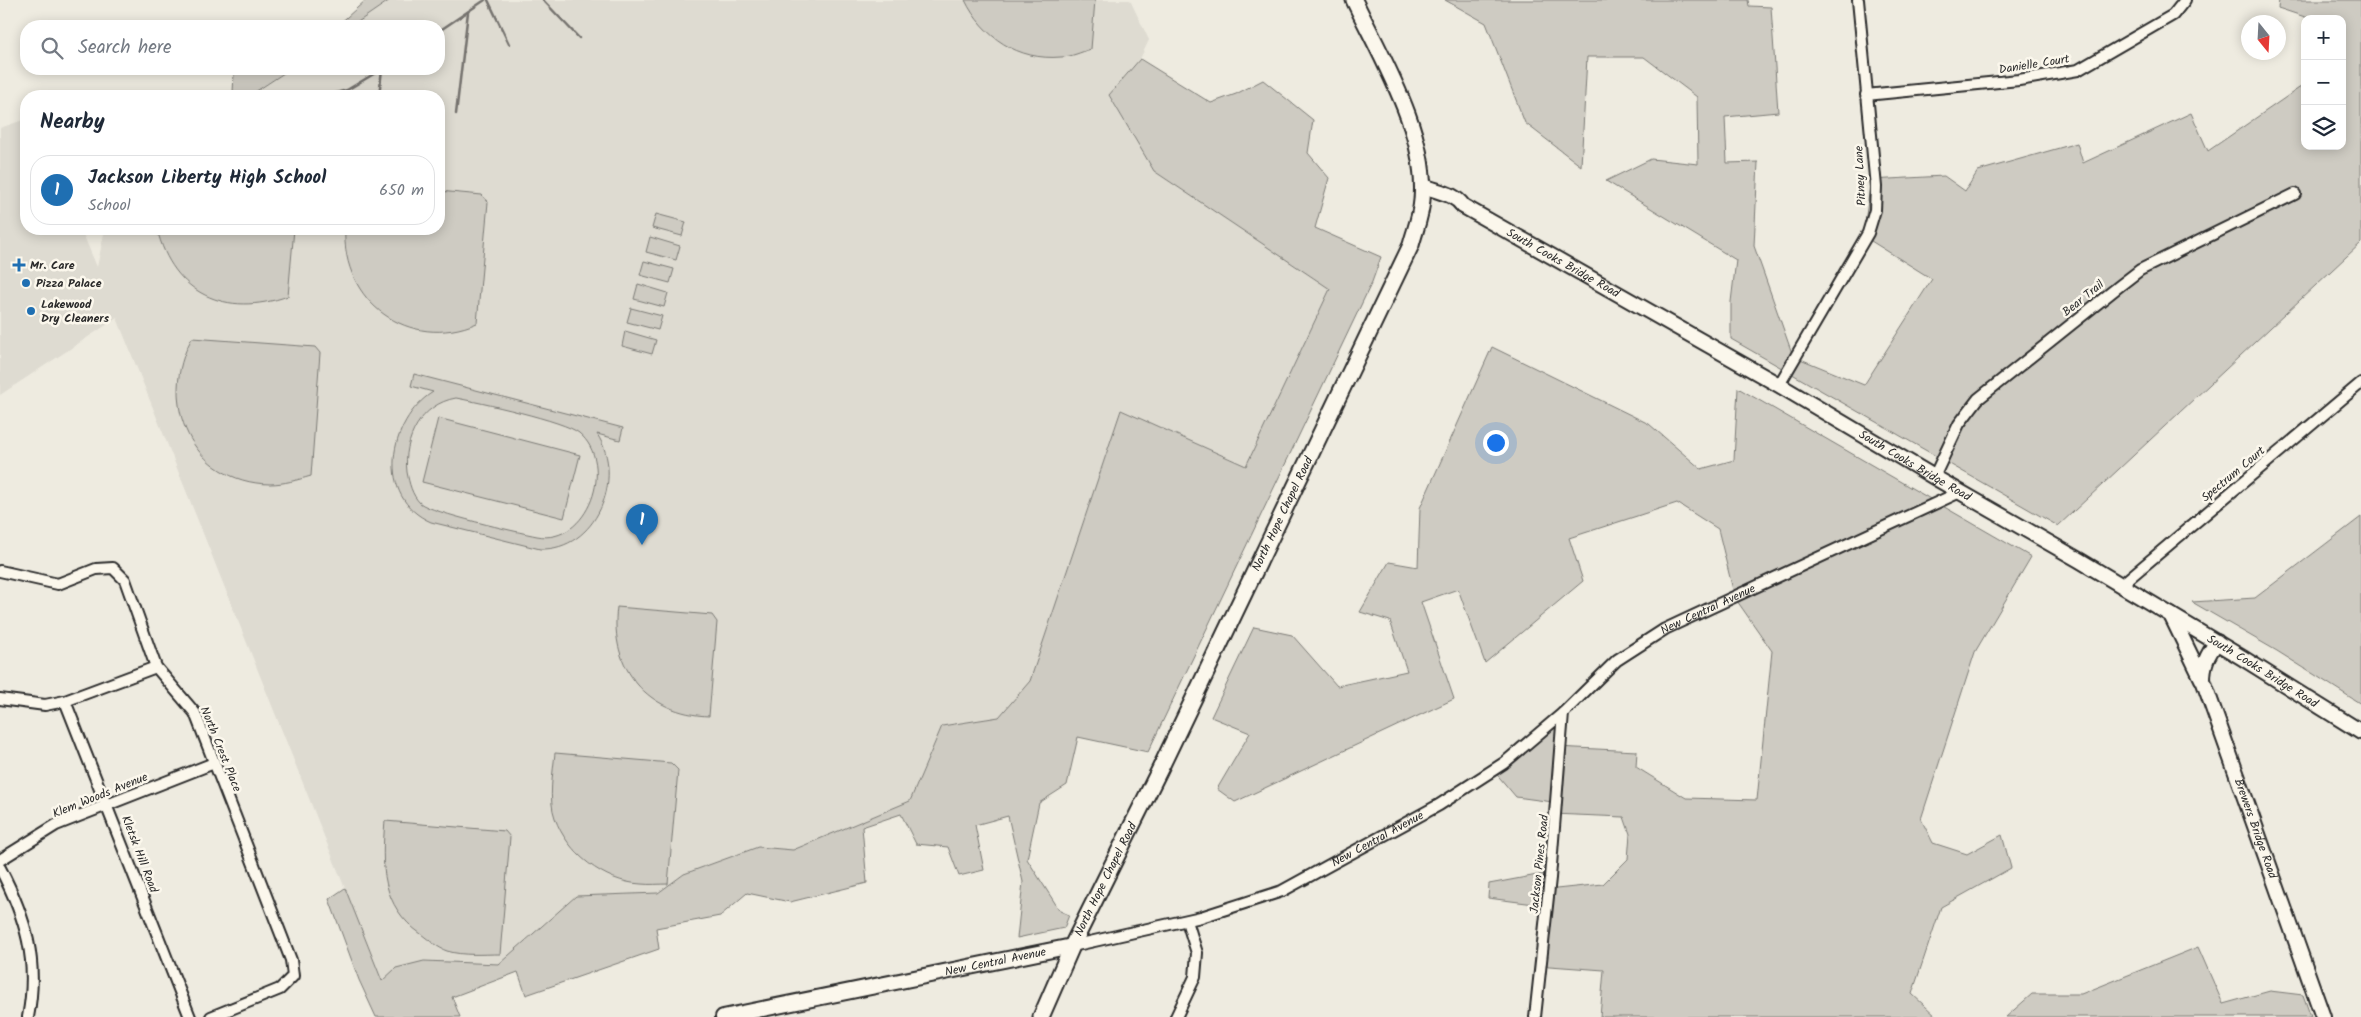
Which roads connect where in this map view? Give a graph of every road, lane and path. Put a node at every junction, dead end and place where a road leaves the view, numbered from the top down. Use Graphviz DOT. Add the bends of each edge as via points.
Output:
graph roads {
  1 [pos="1354,0"];
  2 [pos="1858,0"];
  3 [pos="2185,0"];
  4 [pos="1866,95"];
  5 [pos="1427,187"];
  6 [pos="2295,194"];
  7 [pos="2361,383"];
  8 [pos="1779,385"];
  9 [pos="1934,477"];
  10 [pos="1960,492"];
  11 [pos="0,571"];
  12 [pos="2121,585"];
  13 [pos="2171,615"];
  14 [pos="2217,642"];
  15 [pos="156,667"];
  16 [pos="2202,680"];
  17 [pos="0,699"];
  18 [pos="65,701"];
  19 [pos="1563,713"];
  20 [pos="2360,729"];
  21 [pos="214,764"];
  22 [pos="107,805"];
  23 [pos="0,860"];
  24 [pos="0,868"];
  25 [pos="1187,920"];
  26 [pos="1072,946"];
  27 [pos="28,1017"];
  28 [pos="190,1017"];
  29 [pos="210,1017"];
  30 [pos="723,1017"];
  31 [pos="1041,1017"];
  32 [pos="1176,1017"];
  33 [pos="1535,1017"];
  34 [pos="2323,1017"];
  1 -- 5 [label="main road, North Hope Chapel Road" via="1408,120"];
  2 -- 4 [label="street, Pitney Lane"];
  3 -- 4 [label="street, Danielle Court" via="2173,15 2078,70 2019,80"];
  4 -- 8 [label="street, Pitney Lane" via="1876,186 1873,221"];
  5 -- 8 [label="street, South Cooks Bridge Road" via="1436,196 1455,206 1463,206"];
  5 -- 26 [label="main road, North Hope Chapel Road" via="1411,245 1395,280"];
  6 -- 9 [label="street, Bear Trail" via="2140,270 2118,287 1978,399 1959,424"];
  7 -- 12 [label="street, Spectrum Court"];
  8 -- 9 [label="street, South Cooks Bridge Road"];
  9 -- 10 [label="street, South Cooks Bridge Road"];
  10 -- 12 [label="street, South Cooks Bridge Road"];
  10 -- 19 [label="street, New Central Avenue" via="1665,629 1617,660"];
  11 -- 15 [label="street, North Crest Place" via="58,584 96,569 113,568 125,580"];
  12 -- 13 [label="street, South Cooks Bridge Road"];
  13 -- 14 [label="street, South Cooks Bridge Road"];
  13 -- 16 [label="street, Brewers Bridge Road"];
  14 -- 16 [label="street" via="2207,654"];
  14 -- 20 [label="street, South Cooks Bridge Road"];
  15 -- 18 [label="street"];
  15 -- 21 [label="street, North Crest Place" via="195,713"];
  16 -- 34 [label="street, Brewers Bridge Road"];
  17 -- 18 [label="street" via="45,705"];
  18 -- 22 [label="street, Kletsk Hill Road"];
  19 -- 25 [label="street, New Central Avenue" via="1504,763 1320,872 1241,906"];
  19 -- 33 [label="street, Jackson Pines Road"];
  21 -- 22 [label="street, Klem Woods Avenue"];
  21 -- 29 [label="street, North Crest Place" via="291,960 293,976 280,989"];
  22 -- 23 [label="street, Klem Woods Avenue" via="56,825"];
  22 -- 28 [label="street, Kletsk Hill Road"];
  24 -- 27 [label="street" via="26,926 33,970"];
  25 -- 26 [label="street, New Central Avenue"];
  25 -- 32 [label="street" via="1198,953 1195,977"];
  26 -- 30 [label="street, New Central Avenue"];
  26 -- 31 [label="main road, North Hope Chapel Road"];
}
